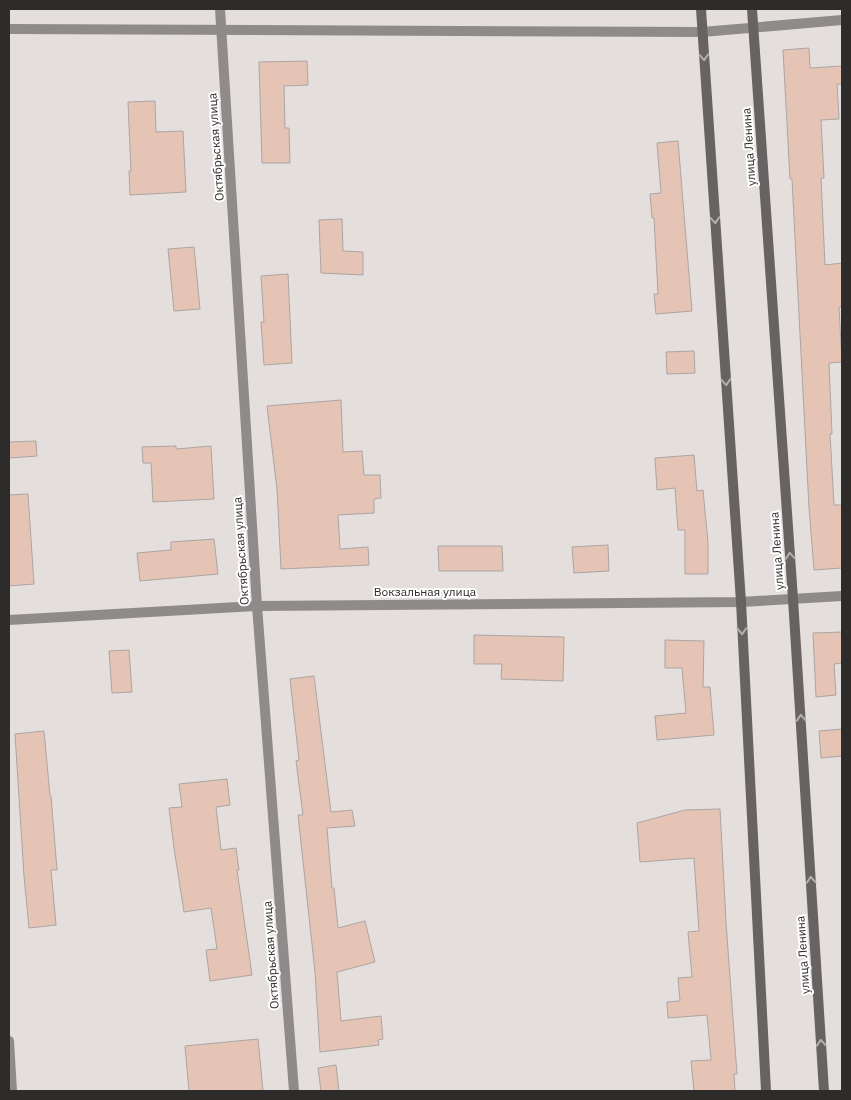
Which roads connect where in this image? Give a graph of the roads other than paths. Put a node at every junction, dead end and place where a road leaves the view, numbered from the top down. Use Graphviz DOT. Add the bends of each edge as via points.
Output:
graph roads {
  1 [pos="220,9"];
  2 [pos="701,9"];
  3 [pos="752,9"];
  4 [pos="842,20"];
  5 [pos="753,27"];
  6 [pos="9,29"];
  7 [pos="221,29"];
  8 [pos="702,32"];
  9 [pos="842,596"];
  10 [pos="793,599"];
  11 [pos="741,602"];
  12 [pos="257,606"];
  13 [pos="9,620"];
  14 [pos="9,1041"];
  15 [pos="12,1091"];
  16 [pos="294,1091"];
  17 [pos="766,1091"];
  18 [pos="824,1091"];
  1 -- 7 [label="street, Октябрьская улица"];
  2 -- 8 [label="street"];
  3 -- 5 [label="street, улица Ленина"];
  4 -- 5 [label="street"];
  5 -- 8 [label="street"];
  10 -- 5 [label="street, улица Ленина, one-way"];
  6 -- 7 [label="street"];
  7 -- 8 [label="street"];
  7 -- 12 [label="street, Октябрьская улица"];
  8 -- 11 [label="street, one-way"];
  9 -- 10 [label="street, Вокзальная улица"];
  10 -- 11 [label="street, Вокзальная улица"];
  18 -- 10 [label="street, улица Ленина, one-way"];
  11 -- 12 [label="street, Вокзальная улица"];
  11 -- 17 [label="street, one-way"];
  12 -- 13 [label="street, Вокзальная улица"];
  12 -- 16 [label="street, Октябрьская улица"];
  14 -- 15 [label="street"];
}
